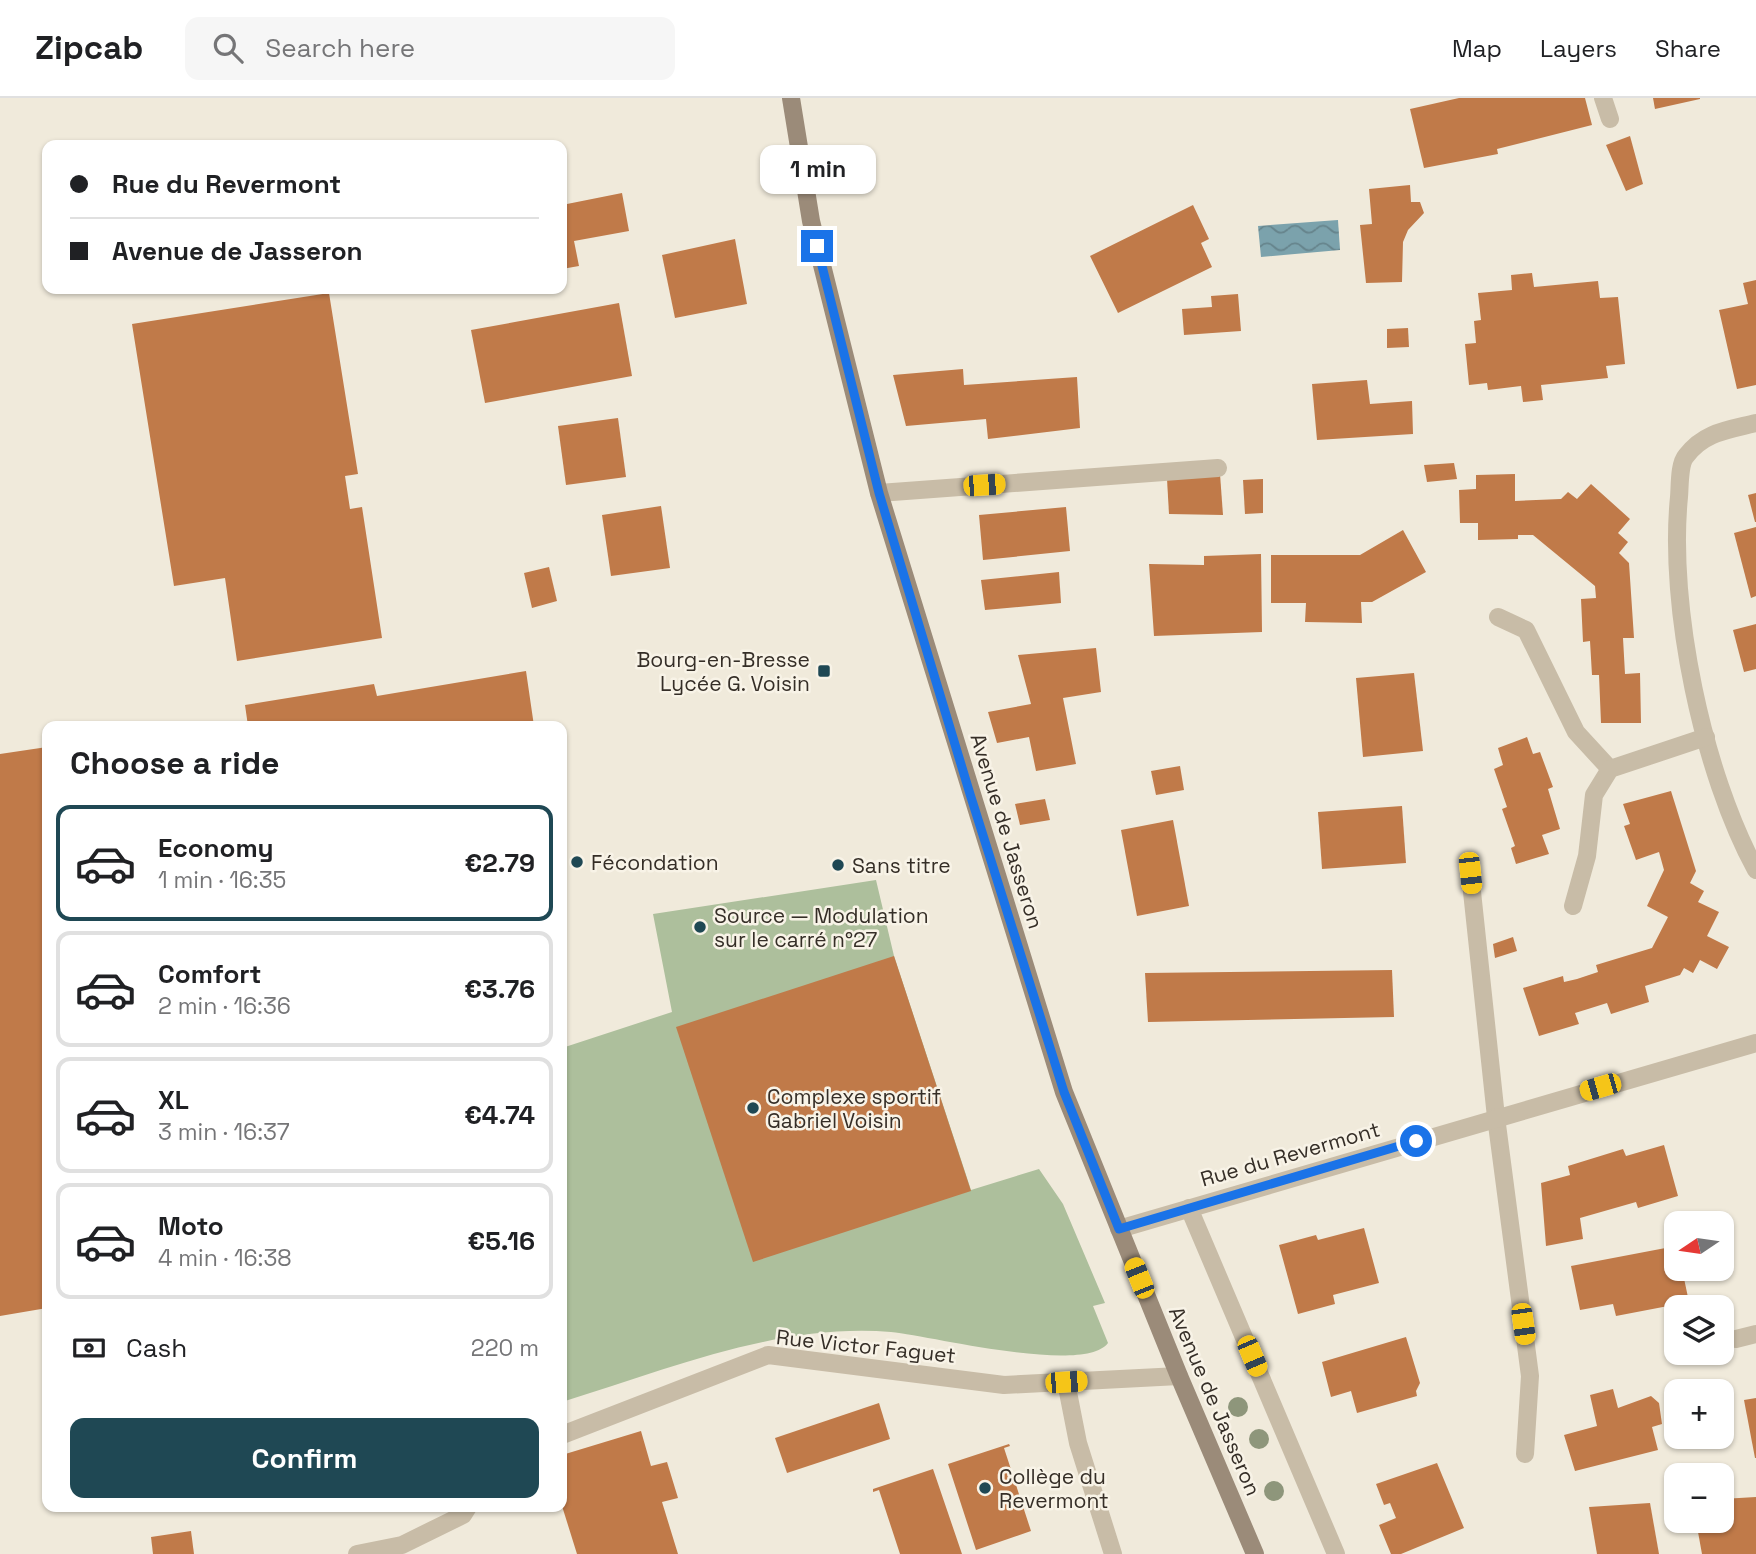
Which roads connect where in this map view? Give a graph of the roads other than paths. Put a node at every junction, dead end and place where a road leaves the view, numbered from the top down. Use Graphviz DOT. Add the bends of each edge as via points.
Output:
graph roads {
  1 [pos="791,98"];
  2 [pos="1603,98"];
  3 [pos="1610,119"];
  4 [pos="1756,423"];
  5 [pos="1218,468"];
  6 [pos="879,493"];
  7 [pos="1497,617"];
  8 [pos="1706,737"];
  9 [pos="1610,769"];
  10 [pos="1756,870"];
  11 [pos="1470,873"];
  12 [pos="1573,906"];
  13 [pos="1756,1042"];
  14 [pos="1496,1117"];
  15 [pos="1189,1208"];
  16 [pos="1119,1229"];
  17 [pos="1756,1334"];
  18 [pos="1736,1339"];
  19 [pos="1179,1376"];
  20 [pos="1066,1382"];
  21 [pos="567,1432"];
  22 [pos="1525,1454"];
  23 [pos="465,1512"];
  24 [pos="357,1554"];
  25 [pos="1113,1554"];
  26 [pos="1255,1554"];
  27 [pos="1336,1554"];
  1 -- 6 [label="main road, Avenue de Jasseron" via="811,221"];
  2 -- 3 [label="street"];
  4 -- 8 [label="street" via="1707,435 1683,458 1678,514 1683,630"];
  5 -- 6 [label="street"];
  6 -- 16 [label="main road, Avenue de Jasseron" via="1064,1092"];
  7 -- 9 [label="street" via="1526,630 1576,732"];
  8 -- 9 [label="street"];
  8 -- 10 [label="street"];
  9 -- 12 [label="street" via="1594,795 1587,856"];
  11 -- 14 [label="street"];
  13 -- 14 [label="street, Rue du Revermont"];
  14 -- 15 [label="street, Rue du Revermont"];
  14 -- 22 [label="street" via="1530,1376"];
  15 -- 16 [label="street, Rue du Revermont"];
  15 -- 27 [label="street"];
  16 -- 19 [label="main road, Avenue de Jasseron"];
  17 -- 18 [label="street"];
  19 -- 20 [label="street, Rue Victor Faguet"];
  19 -- 26 [label="main road, Avenue de Jasseron"];
  20 -- 21 [label="street, Rue Victor Faguet" via="1004,1385 768,1355"];
  20 -- 25 [label="street" via="1077,1443"];
  23 -- 24 [label="street" via="402,1545"];
}
